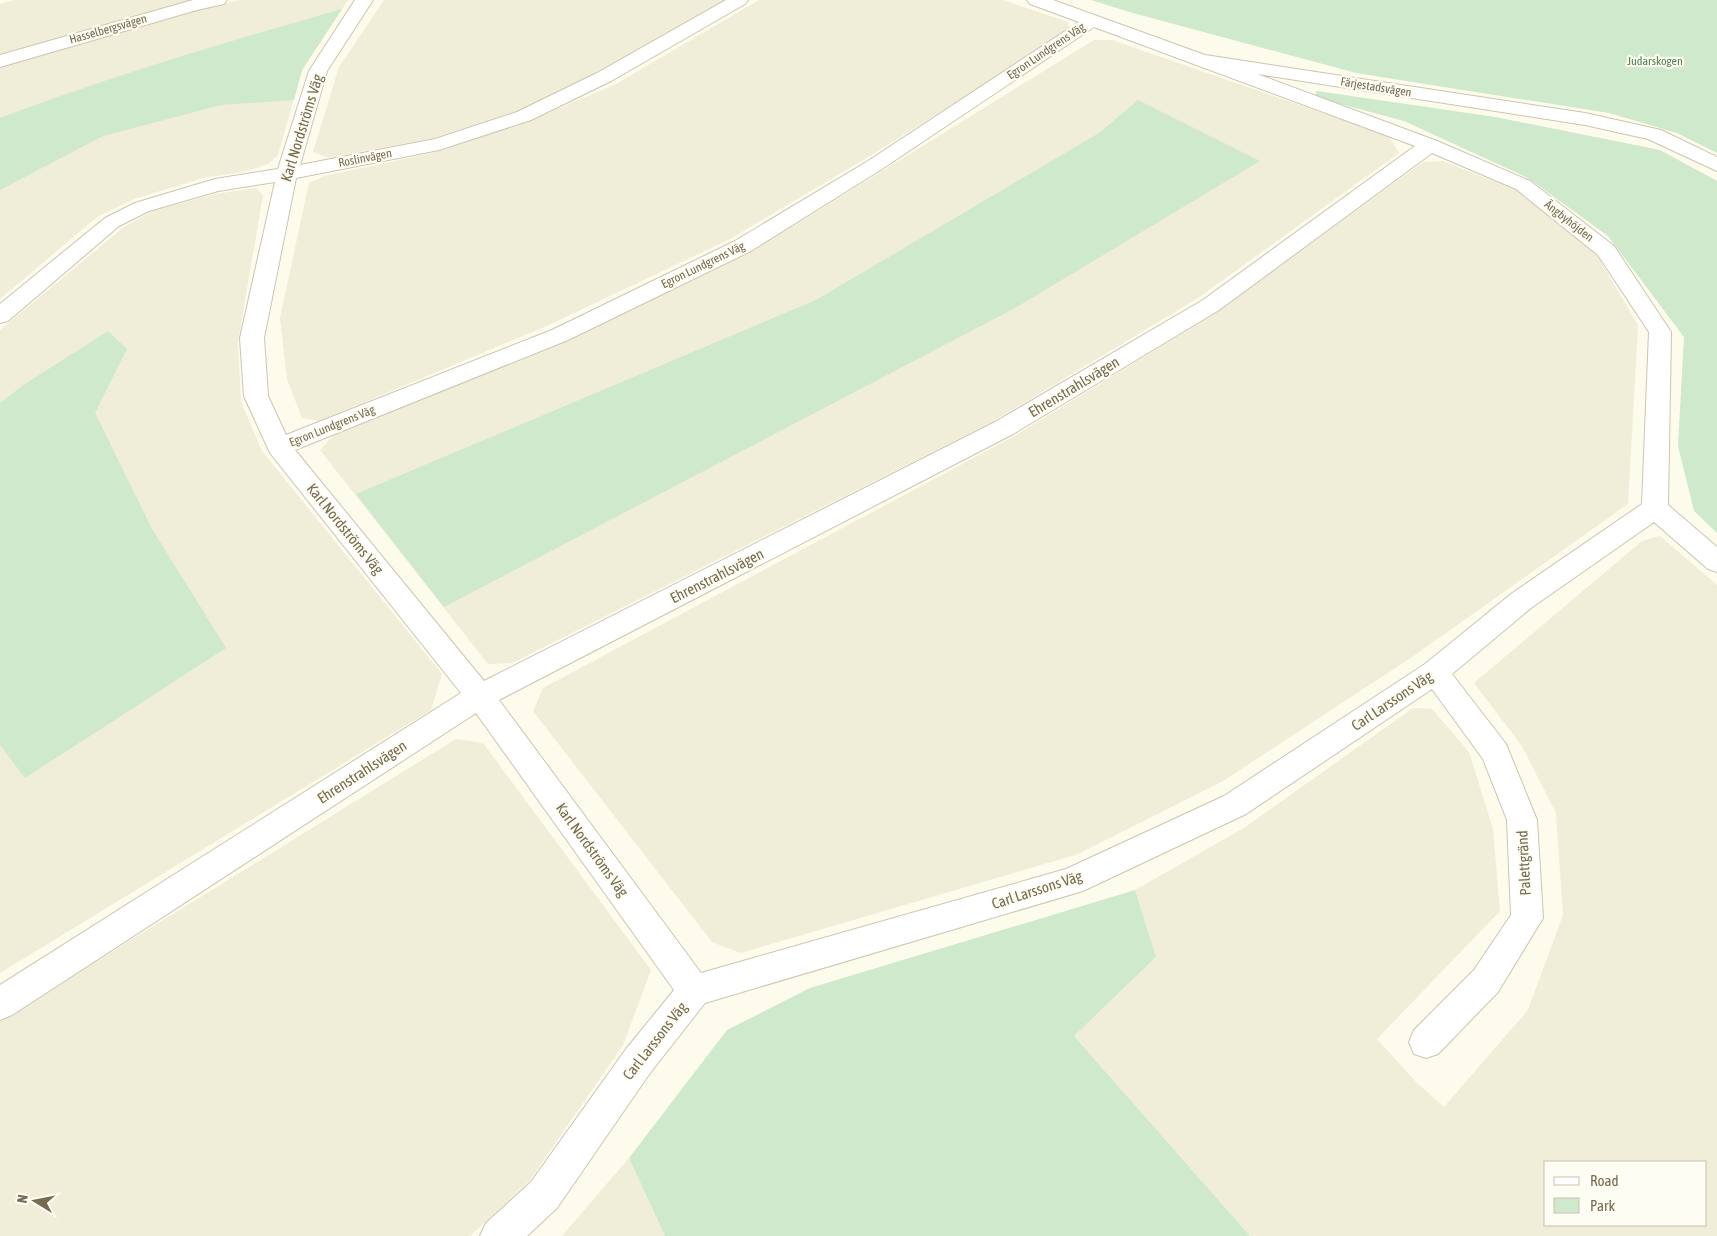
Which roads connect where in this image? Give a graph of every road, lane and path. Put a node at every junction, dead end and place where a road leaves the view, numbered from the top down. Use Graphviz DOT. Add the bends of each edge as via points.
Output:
graph roads {
  1 [pos="218,0"];
  2 [pos="364,0"];
  3 [pos="738,0"];
  4 [pos="1036,0"];
  5 [pos="1093,20"];
  6 [pos="1201,60"];
  7 [pos="0,61"];
  8 [pos="1430,145"];
  9 [pos="1717,165"];
  10 [pos="287,174"];
  11 [pos="0,316"];
  12 [pos="279,447"];
  13 [pos="1655,508"];
  14 [pos="1717,562"];
  15 [pos="1435,672"];
  16 [pos="480,696"];
  17 [pos="694,991"];
  18 [pos="0,1004"];
  19 [pos="1426,1042"];
  20 [pos="500,1236"];
  1 -- 7 [label="street, Hasselbergsvägen"];
  2 -- 10 [label="street, Karl Nordströms Väg" via="318,71"];
  3 -- 10 [label="street, Roslinvägen" via="604,77 524,116 439,144"];
  4 -- 5 [label="street, Färjestadsvägen"];
  5 -- 6 [label="street, Färjestadsvägen"];
  5 -- 12 [label="street, Egron Lundgrens Väg" via="875,165 743,246 560,334"];
  6 -- 8 [label="street, Ängbyhöjden"];
  6 -- 9 [label="street, Färjestadsvägen" via="1585,119 1654,134"];
  8 -- 13 [label="street, Ängbyhöjden" via="1523,185 1606,251 1660,332"];
  8 -- 16 [label="street, Ehrenstrahlsvägen" via="1211,306 1004,428"];
  10 -- 11 [label="street, Roslinvägen" via="215,185 142,207 112,222"];
  10 -- 12 [label="street, Karl Nordströms Väg" via="252,338 256,396"];
  12 -- 16 [label="street, Karl Nordströms Väg"];
  13 -- 14 [label="street"];
  13 -- 15 [label="street, Carl Larssons Väg" via="1521,601"];
  15 -- 17 [label="street, Carl Larssons Väg" via="1235,806 1072,881"];
  15 -- 19 [label="street, Palettgränd" via="1496,753 1522,820 1527,918 1486,981"];
  16 -- 17 [label="street, Karl Nordströms Väg"];
  16 -- 18 [label="street, Ehrenstrahlsvägen"];
  17 -- 20 [label="street, Carl Larssons Väg" via="638,1061 544,1195"];
}
